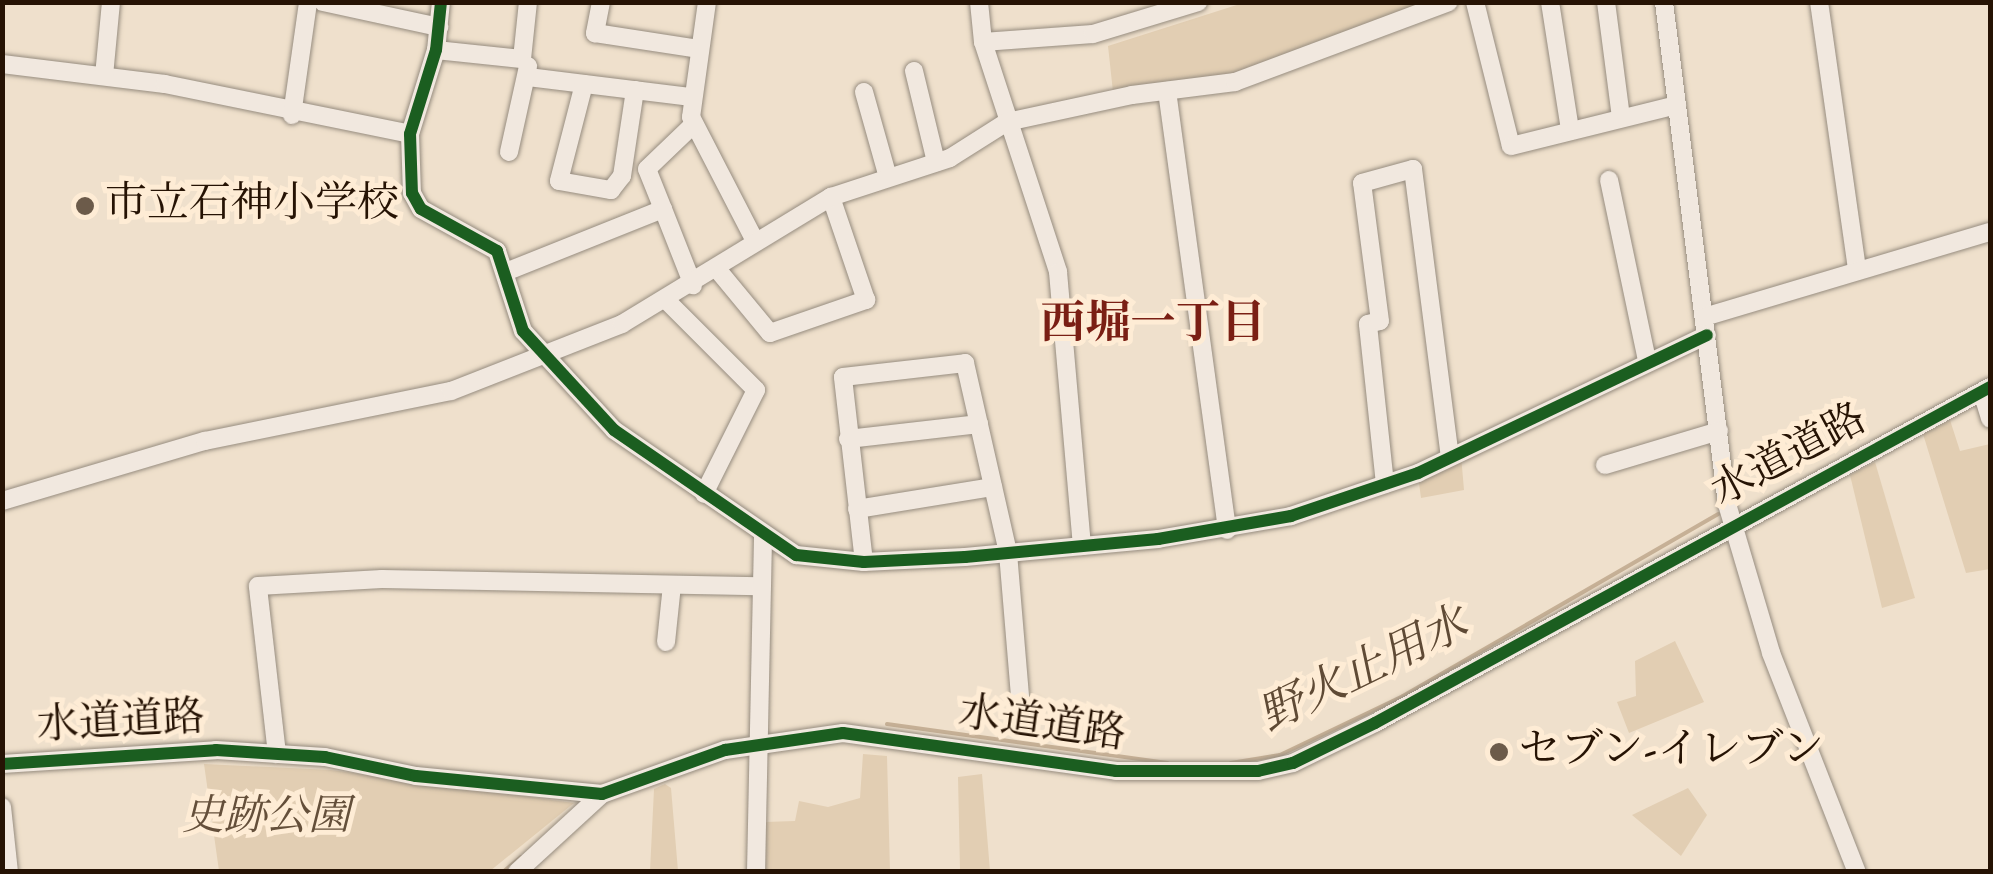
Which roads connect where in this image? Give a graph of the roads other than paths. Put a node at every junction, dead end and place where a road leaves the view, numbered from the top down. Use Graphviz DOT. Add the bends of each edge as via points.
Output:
graph roads {
  1 [pos="110,2"];
  2 [pos="308,2"];
  3 [pos="323,2"];
  4 [pos="441,2"];
  5 [pos="528,2"];
  6 [pos="600,2"];
  7 [pos="707,2"];
  8 [pos="979,2"];
  9 [pos="1198,2"];
  10 [pos="1448,2"];
  11 [pos="1475,2"];
  12 [pos="1550,2"];
  13 [pos="1606,2"];
  14 [pos="1664,2"];
  15 [pos="1819,2"];
  16 [pos="439,27"];
  17 [pos="983,42"];
  18 [pos="700,49"];
  19 [pos="436,50"];
  20 [pos="2,64"];
  21 [pos="525,68"];
  22 [pos="914,71"];
  23 [pos="104,76"];
  24 [pos="584,84"];
  25 [pos="635,90"];
  26 [pos="1167,91"];
  27 [pos="864,92"];
  28 [pos="692,97"];
  29 [pos="1677,105"];
  30 [pos="292,114"];
  31 [pos="1620,118"];
  32 [pos="1007,122"];
  33 [pos="694,124"];
  34 [pos="1570,130"];
  35 [pos="410,134"];
  36 [pos="510,152"];
  37 [pos="936,162"];
  38 [pos="887,174"];
  39 [pos="1609,180"];
  40 [pos="831,196"];
  41 [pos="663,209"];
  42 [pos="1990,232"];
  43 [pos="755,240"];
  44 [pos="716,269"];
  45 [pos="1856,269"];
  46 [pos="508,272"];
  47 [pos="693,285"];
  48 [pos="667,300"];
  49 [pos="1705,326"];
  50 [pos="542,352"];
  51 [pos="1647,361"];
  52 [pos="1986,390"];
  53 [pos="1990,419"];
  54 [pos="979,424"];
  55 [pos="1719,430"];
  56 [pos="848,439"];
  57 [pos="1450,456"];
  58 [pos="1605,465"];
  59 [pos="1385,484"];
  60 [pos="992,487"];
  61 [pos="704,494"];
  62 [pos="2,501"];
  63 [pos="856,508"];
  64 [pos="1732,524"];
  65 [pos="1227,530"];
  66 [pos="763,538"];
  67 [pos="1082,546"];
  68 [pos="1008,553"];
  69 [pos="864,562"];
  70 [pos="672,586"];
  71 [pos="759,586"];
  72 [pos="666,642"];
  73 [pos="1034,708"];
  74 [pos="759,742"];
  75 [pos="276,754"];
  76 [pos="2,764"];
  77 [pos="602,794"];
  78 [pos="2,807"];
  79 [pos="9,872"];
  80 [pos="517,872"];
  81 [pos="756,872"];
  82 [pos="1858,872"];
  1 -- 23 [label="street"];
  2 -- 30 [label="street"];
  3 -- 16 [label="street"];
  4 -- 16 [label="street"];
  5 -- 21 [label="street"];
  6 -- 18 [label="street" via="595,33"];
  7 -- 18 [label="street"];
  8 -- 17 [label="street"];
  9 -- 17 [label="street" via="1094,34"];
  10 -- 26 [label="street" via="1236,82"];
  11 -- 34 [label="street" via="1511,146"];
  12 -- 34 [label="street"];
  13 -- 31 [label="street"];
  14 -- 29 [label="street"];
  15 -- 45 [label="street"];
  16 -- 19 [label="street"];
  17 -- 32 [label="street"];
  18 -- 28 [label="street"];
  19 -- 21 [label="street"];
  19 -- 35 [label="street"];
  20 -- 23 [label="street"];
  21 -- 24 [label="street"];
  21 -- 36 [label="street"];
  22 -- 37 [label="street"];
  23 -- 30 [label="street"];
  24 -- 25 [label="street"];
  24 -- 25 [label="street" via="559,181 612,190 622,176"];
  25 -- 28 [label="street"];
  26 -- 32 [label="street"];
  26 -- 65 [label="street"];
  27 -- 38 [label="street"];
  28 -- 33 [label="street"];
  29 -- 31 [label="street"];
  29 -- 49 [label="street"];
  30 -- 35 [label="street"];
  31 -- 34 [label="street"];
  32 -- 37 [label="street"];
  32 -- 67 [label="street" via="1058,272"];
  33 -- 41 [label="street" via="647,170"];
  33 -- 43 [label="street"];
  35 -- 46 [label="street" via="412,194 421,210 497,251"];
  37 -- 38 [label="street"];
  38 -- 40 [label="street"];
  39 -- 51 [label="street"];
  40 -- 43 [label="street"];
  40 -- 44 [label="street" via="866,300 770,333"];
  41 -- 46 [label="street"];
  41 -- 47 [label="street"];
  42 -- 45 [label="street"];
  43 -- 44 [label="street"];
  44 -- 47 [label="street"];
  45 -- 49 [label="street"];
  46 -- 50 [label="street" via="523,331"];
  47 -- 48 [label="street"];
  48 -- 50 [label="street"];
  48 -- 61 [label="street" via="756,390"];
  49 -- 51 [label="street"];
  49 -- 55 [label="street"];
  50 -- 61 [label="street" via="614,430"];
  50 -- 62 [label="street" via="451,391 205,442"];
  51 -- 57 [label="street"];
  52 -- 53 [label="street"];
  52 -- 64 [label="street, 水道道路"];
  54 -- 56 [label="street"];
  54 -- 56 [label="street" via="965,362 843,378"];
  54 -- 60 [label="street"];
  55 -- 58 [label="street"];
  55 -- 64 [label="street"];
  56 -- 63 [label="street"];
  57 -- 59 [label="street"];
  57 -- 59 [label="street" via="1414,169 1362,183 1380,321 1368,324"];
  59 -- 65 [label="street"];
  60 -- 63 [label="street"];
  60 -- 68 [label="street"];
  61 -- 66 [label="street"];
  63 -- 69 [label="street"];
  64 -- 74 [label="street, 水道道路" via="1375,724 1293,763 1258,771 1116,770 843,732"];
  64 -- 82 [label="street" via="1771,653"];
  65 -- 67 [label="street"];
  66 -- 69 [label="street" via="796,555"];
  66 -- 71 [label="street"];
  67 -- 68 [label="street"];
  68 -- 69 [label="street"];
  68 -- 73 [label="street" via="1022,709"];
  70 -- 71 [label="street"];
  70 -- 72 [label="street"];
  70 -- 75 [label="street" via="382,579 258,586"];
  71 -- 74 [label="street"];
  74 -- 77 [label="street, 水道道路"];
  74 -- 81 [label="street"];
  75 -- 76 [label="street, 水道道路" via="216,750"];
  75 -- 77 [label="street, 水道道路"];
  77 -- 80 [label="street"];
  78 -- 79 [label="street"];
}
